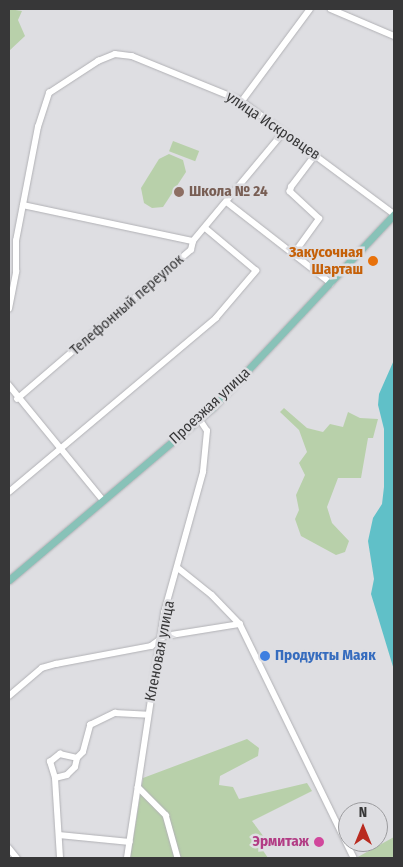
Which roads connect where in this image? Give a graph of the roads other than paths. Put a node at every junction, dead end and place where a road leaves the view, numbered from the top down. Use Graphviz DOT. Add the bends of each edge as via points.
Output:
graph roads {
  1 [pos="310,9"];
  2 [pos="331,9"];
  3 [pos="394,36"];
  4 [pos="242,101"];
  5 [pos="284,133"];
  6 [pos="316,154"];
  7 [pos="227,202"];
  8 [pos="23,205"];
  9 [pos="394,214"];
  10 [pos="206,229"];
  11 [pos="193,241"];
  12 [pos="295,252"];
  13 [pos="332,283"];
  14 [pos="9,310"];
  15 [pos="9,385"];
  16 [pos="17,399"];
  17 [pos="199,418"];
  18 [pos="60,448"];
  19 [pos="9,492"];
  20 [pos="103,500"];
  21 [pos="178,568"];
  22 [pos="9,580"];
  23 [pos="240,624"];
  24 [pos="161,640"];
  25 [pos="9,696"];
  26 [pos="148,715"];
  27 [pos="76,758"];
  28 [pos="54,778"];
  29 [pos="138,787"];
  30 [pos="59,835"];
  31 [pos="130,842"];
  32 [pos="9,848"];
  33 [pos="17,858"];
  34 [pos="60,858"];
  35 [pos="127,858"];
  36 [pos="178,858"];
  37 [pos="354,858"];
  1 -- 4 [label="street"];
  2 -- 3 [label="street"];
  4 -- 5 [label="street, улица Искровцев"];
  4 -- 8 [label="street, улица Искровцев" via="132,56 115,54 59,84 49,93 38,127"];
  5 -- 6 [label="street, улица Искровцев"];
  5 -- 7 [label="street, Телефонный переулок"];
  6 -- 9 [label="street, улица Искровцев"];
  6 -- 12 [label="street" via="290,192 319,218"];
  7 -- 10 [label="street, Телефонный переулок"];
  7 -- 12 [label="street"];
  8 -- 11 [label="street"];
  8 -- 14 [label="street"];
  9 -- 13 [label="main road, Проезжая улица"];
  10 -- 11 [label="street, Телефонный переулок"];
  10 -- 18 [label="street" via="256,271 216,318"];
  11 -- 16 [label="street, Телефонный переулок" via="191,250"];
  12 -- 13 [label="street"];
  13 -- 17 [label="main road, Проезжая улица"];
  15 -- 16 [label="street"];
  16 -- 18 [label="street"];
  17 -- 20 [label="main road, Проезжая улица"];
  17 -- 21 [label="street, Кленовая улица" via="207,431 203,472"];
  18 -- 19 [label="street"];
  18 -- 20 [label="street"];
  20 -- 22 [label="main road, Проезжая улица"];
  21 -- 23 [label="street" via="212,595"];
  21 -- 24 [label="street, Кленовая улица" via="164,613"];
  23 -- 24 [label="street" via="165,636"];
  23 -- 37 [label="street"];
  24 -- 25 [label="street" via="151,646 42,668"];
  24 -- 26 [label="street, Кленовая улица"];
  26 -- 27 [label="street" via="115,713 90,725 84,752"];
  26 -- 29 [label="street, Кленовая улица"];
  27 -- 28 [label="street" via="71,771"];
  27 -- 28 [label="street" via="60,754 52,758 50,765"];
  28 -- 30 [label="street"];
  29 -- 31 [label="street, Кленовая улица"];
  29 -- 36 [label="street" via="166,814"];
  30 -- 31 [label="street"];
  30 -- 34 [label="street"];
  31 -- 35 [label="street, Кленовая улица"];
  32 -- 33 [label="street"];
}
